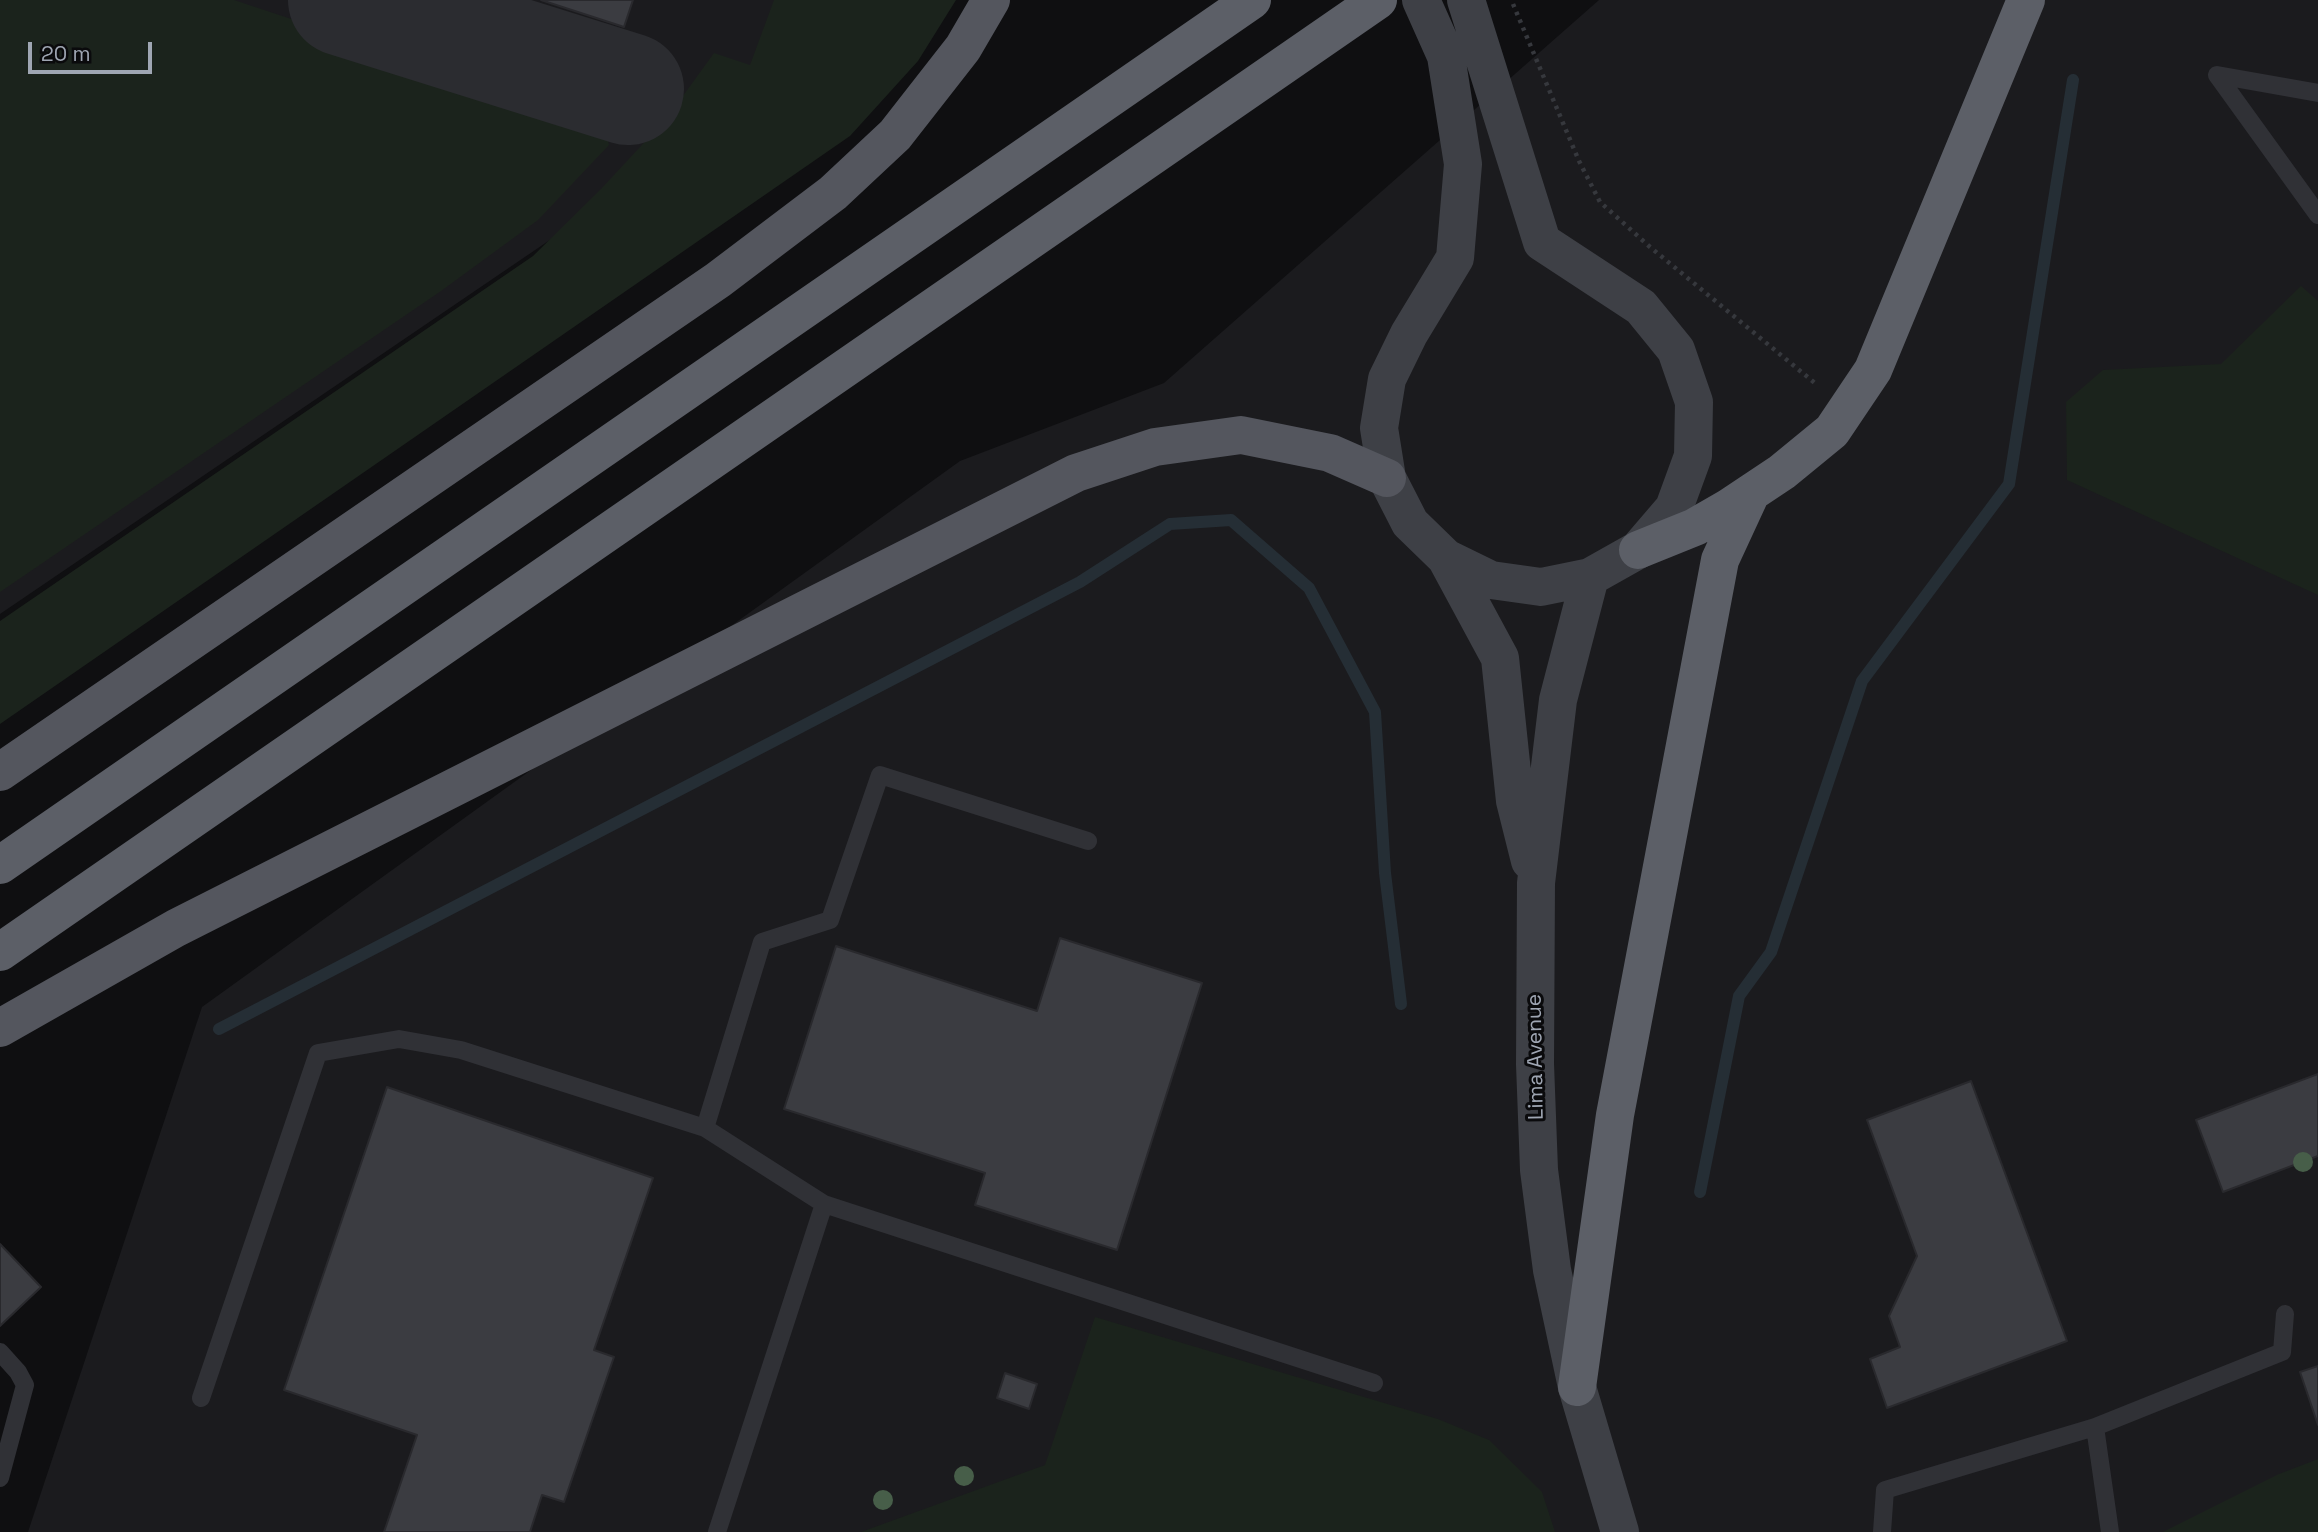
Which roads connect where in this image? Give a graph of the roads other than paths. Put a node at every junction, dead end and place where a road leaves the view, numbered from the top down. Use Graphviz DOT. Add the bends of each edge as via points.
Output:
graph roads {
  1 [pos="991,0"];
  2 [pos="1252,0"];
  3 [pos="1378,0"];
  4 [pos="1421,0"];
  5 [pos="1466,0"];
  6 [pos="2026,0"];
  7 [pos="2318,93"];
  8 [pos="2318,215"];
  9 [pos="1387,478"];
  10 [pos="1751,493"];
  11 [pos="1638,550"];
  12 [pos="1446,558"];
  13 [pos="1590,577"];
  14 [pos="0,772"];
  15 [pos="1088,841"];
  16 [pos="0,865"];
  17 [pos="1536,883"];
  18 [pos="0,952"];
  19 [pos="0,1028"];
  20 [pos="705,1128"];
  21 [pos="824,1204"];
  22 [pos="2285,1314"];
  23 [pos="0,1352"];
  24 [pos="1374,1383"];
  25 [pos="1577,1387"];
  26 [pos="201,1398"];
  27 [pos="2095,1427"];
  28 [pos="0,1478"];
  29 [pos="717,1532"];
  30 [pos="1620,1532"];
  31 [pos="1882,1532"];
  32 [pos="2110,1532"];
  1 -- 14 [label="highway" via="963,48 895,135 833,193 718,280"];
  2 -- 16 [label="highway"];
  3 -- 18 [label="highway"];
  4 -- 9 [label="main road" via="1446,56 1463,164 1455,258 1387,379 1379,428"];
  5 -- 11 [label="main road" via="1542,242 1641,307 1676,350 1694,401 1693,456 1679,495 1674,508"];
  6 -- 10 [label="highway" via="1873,370 1832,431"];
  7 -- 8 [label="lane" via="2217,75"];
  9 -- 12 [label="main road" via="1410,523"];
  9 -- 19 [label="highway" via="1330,453 1241,435 1155,447 1076,473 176,928"];
  10 -- 11 [label="highway" via="1695,527"];
  10 -- 25 [label="highway" via="1720,560 1615,1115"];
  11 -- 13 [label="main road"];
  12 -- 13 [label="main road" via="1491,580 1541,587"];
  12 -- 17 [label="main road" via="1500,658 1515,801"];
  13 -- 17 [label="main road, Lima Avenue" via="1558,700"];
  15 -- 20 [label="lane" via="880,775 830,919 762,942"];
  17 -- 25 [label="main road, Lima Avenue" via="1539,1170 1552,1270"];
  20 -- 21 [label="lane"];
  20 -- 26 [label="lane" via="449,1048 399,1039 318,1053"];
  21 -- 24 [label="lane"];
  21 -- 29 [label="lane"];
  22 -- 27 [label="lane" via="2282,1352"];
  23 -- 28 [label="lane" via="25,1385"];
  25 -- 30 [label="main road, Lima Avenue"];
  27 -- 31 [label="lane" via="1885,1490"];
  27 -- 32 [label="lane"];
}
